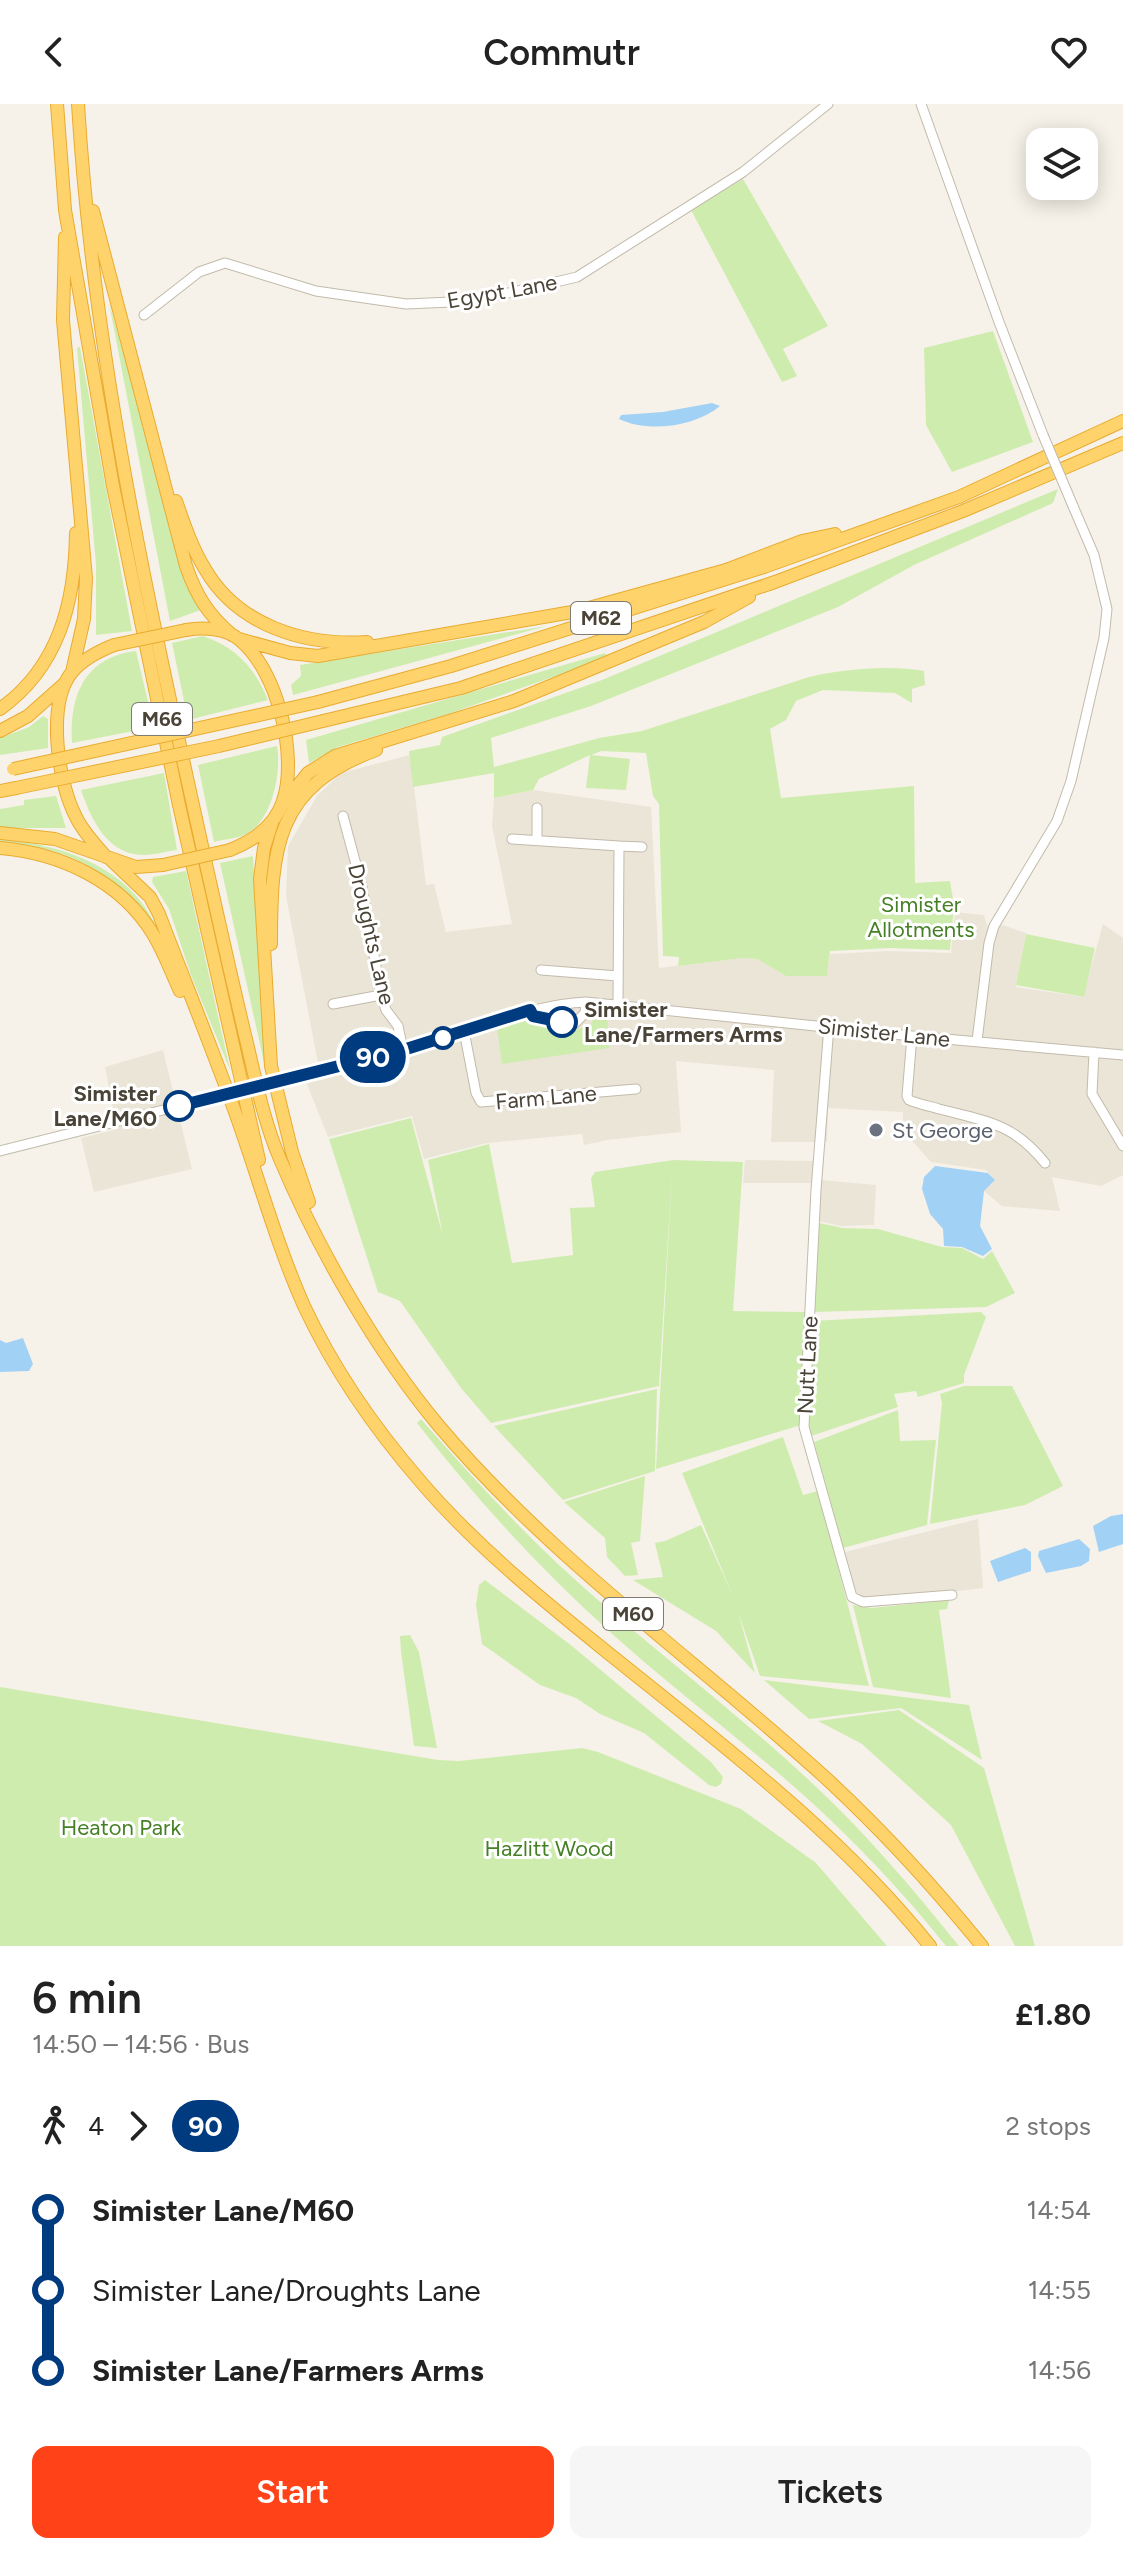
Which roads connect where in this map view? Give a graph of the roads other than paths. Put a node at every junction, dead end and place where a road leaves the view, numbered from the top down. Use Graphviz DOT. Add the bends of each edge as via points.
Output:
graph roads {
  1 [pos="57,104"];
  2 [pos="78,104"];
  3 [pos="828,104"];
  4 [pos="921,104"];
  5 [pos="81,149"];
  6 [pos="65,210"];
  7 [pos="144,315"];
  8 [pos="1123,421"];
  9 [pos="150,434"];
  10 [pos="1123,443"];
  11 [pos="76,473"];
  12 [pos="882,525"];
  13 [pos="775,582"];
  14 [pos="236,637"];
  15 [pos="424,639"];
  16 [pos="69,677"];
  17 [pos="0,709"];
  18 [pos="442,724"];
  19 [pos="0,731"];
  20 [pos="7,770"];
  21 [pos="0,791"];
  22 [pos="283,804"];
  23 [pos="537,808"];
  24 [pos="343,816"];
  25 [pos="273,820"];
  26 [pos="0,833"];
  27 [pos="512,839"];
  28 [pos="537,839"];
  29 [pos="619,846"];
  30 [pos="642,847"];
  31 [pos="0,848"];
  32 [pos="108,858"];
  33 [pos="541,970"];
  34 [pos="618,976"];
  35 [pos="381,995"];
  36 [pos="586,1002"];
  37 [pos="333,1004"];
  38 [pos="618,1005"];
  39 [pos="530,1010"];
  40 [pos="268,1016"];
  41 [pos="829,1026"];
  42 [pos="464,1031"];
  43 [pos="912,1036"];
  44 [pos="977,1041"];
  45 [pos="403,1050"];
  46 [pos="1094,1052"];
  47 [pos="1123,1055"];
  48 [pos="223,1080"];
  49 [pos="636,1089"];
  50 [pos="1123,1146"];
  51 [pos="0,1151"];
  52 [pos="279,1158"];
  53 [pos="1045,1163"];
  54 [pos="274,1225"];
  55 [pos="323,1247"];
  56 [pos="952,1595"];
  57 [pos="930,1946"];
  58 [pos="982,1946"];
  1 -- 6 [label="highway, M66"];
  2 -- 5 [label="highway, M66"];
  3 -- 7 [label="street, Egypt Lane" via="743,172 577,277 474,301 406,304 316,291 225,263 199,272"];
  4 -- 44 [label="street, bridge" via="999,322 1094,555 1107,609 1071,781 1057,821 989,943"];
  5 -- 9 [label="highway"];
  5 -- 52 [label="highway, M66" via="94,280 125,484 235,992"];
  6 -- 11 [label="highway, M66" via="63,320"];
  6 -- 54 [label="highway, M66" via="113,486"];
  8 -- 12 [label="highway, M62" via="959,497"];
  9 -- 14 [label="highway" via="194,589 207,611"];
  9 -- 15 [label="highway" via="206,572 249,615 283,632 328,641"];
  10 -- 13 [label="highway, M62"];
  11 -- 16 [label="highway" via="86,578 84,619"];
  11 -- 17 [label="highway" via="73,585 63,628 41,668"];
  12 -- 15 [label="highway" via="802,541 726,570 578,611"];
  12 -- 20 [label="highway, M62, bridge" via="481,657 318,702"];
  13 -- 18 [label="highway" via="676,634 514,701"];
  13 -- 21 [label="highway, M62, bridge" via="461,688 189,753"];
  14 -- 15 [label="highway" via="318,656"];
  14 -- 16 [label="highway, bridge" via="207,628 114,645 85,660"];
  14 -- 22 [label="highway" via="265,673 277,703 289,763"];
  16 -- 19 [label="highway" via="28,716"];
  16 -- 32 [label="highway" via="57,731 69,801 87,836"];
  18 -- 22 [label="highway" via="335,756 308,773"];
  18 -- 40 [label="highway" via="335,768 310,788 291,815 274,859"];
  22 -- 25 [label="highway"];
  23 -- 28 [label="street"];
  24 -- 35 [label="street, Droughts Lane"];
  25 -- 32 [label="highway, bridge" via="230,850 136,867"];
  25 -- 40 [label="highway" via="260,879"];
  26 -- 32 [label="highway" via="55,839"];
  27 -- 28 [label="street"];
  28 -- 29 [label="street"];
  29 -- 30 [label="street"];
  29 -- 34 [label="street"];
  31 -- 48 [label="highway" via="68,863 128,903 154,935"];
  32 -- 48 [label="highway" via="150,897 159,914"];
  33 -- 34 [label="street"];
  34 -- 38 [label="street"];
  35 -- 37 [label="street"];
  35 -- 45 [label="street, Droughts Lane" via="398,1026"];
  36 -- 38 [label="street, Simister Lane"];
  36 -- 39 [label="street, Simister Lane"];
  36 -- 39 [label="street" via="585,1013 575,1023 533,1016"];
  38 -- 41 [label="street, Simister Lane"];
  39 -- 42 [label="street, Simister Lane"];
  40 -- 55 [label="highway" via="279,1102"];
  41 -- 43 [label="street, Simister Lane"];
  41 -- 56 [label="street, Nutt Lane" via="804,1427 852,1597 863,1602"];
  42 -- 45 [label="street, Simister Lane"];
  42 -- 49 [label="street, Farm Lane" via="481,1102"];
  43 -- 44 [label="street, Simister Lane"];
  43 -- 53 [label="street" via="909,1100 1009,1130"];
  44 -- 46 [label="street, Simister Lane"];
  45 -- 51 [label="street, Simister Lane, bridge"];
  46 -- 47 [label="street, Simister Lane"];
  46 -- 50 [label="street" via="1092,1094"];
  48 -- 54 [label="highway"];
  52 -- 55 [label="highway, M60"];
  54 -- 57 [label="highway, M60" via="325,1347 373,1423 422,1484 483,1547 557,1611 803,1812"];
  55 -- 58 [label="highway, M60" via="382,1350 438,1425 493,1486 580,1568 830,1782 930,1883"];
}
